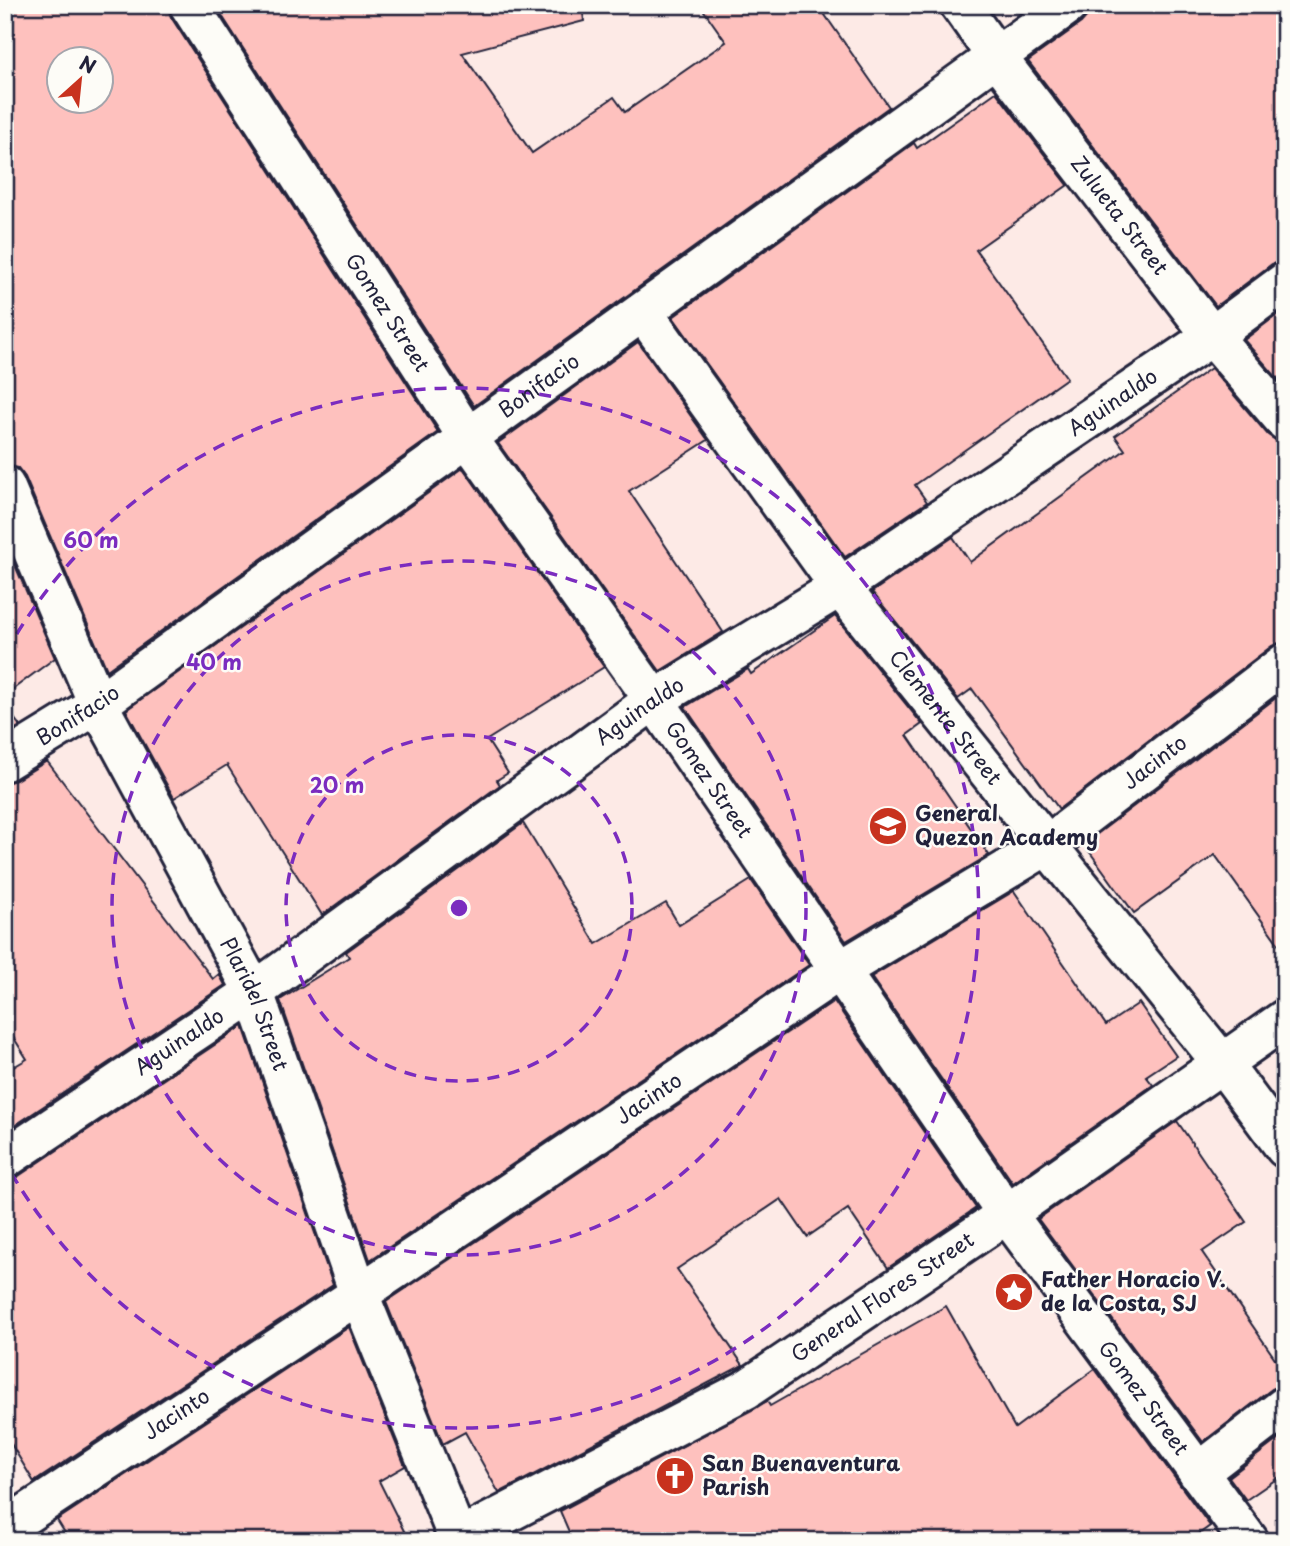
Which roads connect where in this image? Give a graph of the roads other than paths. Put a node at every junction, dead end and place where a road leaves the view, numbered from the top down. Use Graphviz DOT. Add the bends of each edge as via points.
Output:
graph roads {
  1 [pos="189,5"];
  2 [pos="960,5"];
  3 [pos="1068,5"];
  4 [pos="996,56"];
  5 [pos="1285,282"];
  6 [pos="643,312"];
  7 [pos="1212,336"];
  8 [pos="1285,421"];
  9 [pos="468,439"];
  10 [pos="5,486"];
  11 [pos="840,587"];
  12 [pos="1285,663"];
  13 [pos="654,700"];
  14 [pos="98,704"];
  15 [pos="5,761"];
  16 [pos="1046,846"];
  17 [pos="839,971"];
  18 [pos="254,992"];
  19 [pos="1285,1019"];
  20 [pos="1222,1063"];
  21 [pos="1285,1148"];
  22 [pos="5,1159"];
  23 [pos="1007,1214"];
  24 [pos="359,1294"];
  25 [pos="1285,1406"];
  26 [pos="1198,1473"];
  27 [pos="5,1528"];
  28 [pos="459,1540"];
  29 [pos="1249,1541"];
  1 -- 9 [label="street, Gomez Street"];
  2 -- 4 [label="street, Zulueta Street"];
  3 -- 4 [label="street, Bonifacio"];
  4 -- 6 [label="street, Bonifacio"];
  4 -- 7 [label="street, Zulueta Street"];
  5 -- 7 [label="street, Aguinaldo"];
  6 -- 9 [label="street, Bonifacio"];
  6 -- 11 [label="street, Clemente Street"];
  7 -- 8 [label="street, Zulueta Street"];
  7 -- 11 [label="street, Aguinaldo"];
  9 -- 13 [label="street, Gomez Street"];
  9 -- 14 [label="street, Bonifacio"];
  10 -- 14 [label="street, Plaridel Street"];
  11 -- 13 [label="street, Aguinaldo"];
  11 -- 16 [label="street, Clemente Street"];
  12 -- 16 [label="street, Jacinto"];
  13 -- 17 [label="street, Gomez Street"];
  13 -- 18 [label="street, Aguinaldo"];
  14 -- 15 [label="street, Bonifacio"];
  14 -- 18 [label="street, Plaridel Street"];
  16 -- 17 [label="street, Jacinto"];
  16 -- 20 [label="street, Clemente Street"];
  17 -- 23 [label="street, Gomez Street"];
  17 -- 24 [label="street, Jacinto"];
  18 -- 22 [label="street, Aguinaldo"];
  18 -- 24 [label="street, Plaridel Street"];
  19 -- 20 [label="street, General Flores Street"];
  20 -- 21 [label="street, Clemente Street"];
  20 -- 23 [label="street, General Flores Street"];
  23 -- 26 [label="street, Gomez Street"];
  23 -- 28 [label="street, General Flores Street" via="745,1390"];
  24 -- 27 [label="street, Jacinto"];
  24 -- 28 [label="street, Plaridel Street"];
  25 -- 26 [label="street"];
  26 -- 29 [label="street, Gomez Street"];
}
